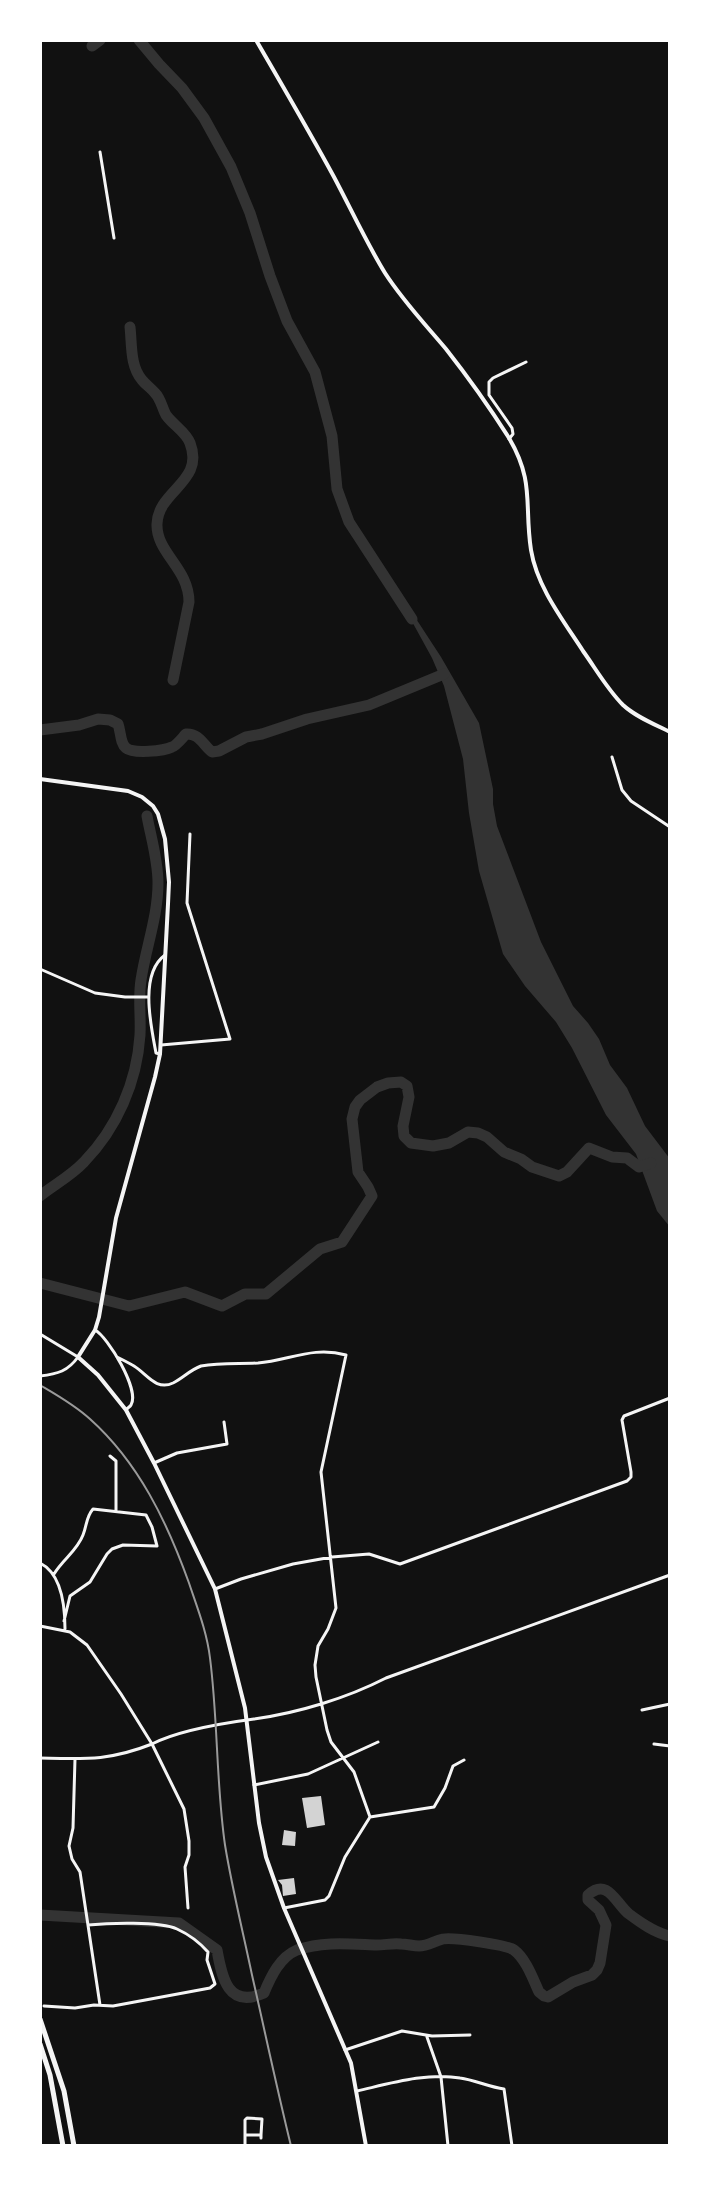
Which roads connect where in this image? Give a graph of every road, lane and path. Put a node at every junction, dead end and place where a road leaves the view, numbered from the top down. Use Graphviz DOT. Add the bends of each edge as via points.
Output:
graph roads {
  1 [pos="256,40"];
  2 [pos="100,152"];
  3 [pos="114,238"];
  4 [pos="526,362"];
  5 [pos="509,439"];
  6 [pos="670,732"];
  7 [pos="612,757"];
  8 [pos="40,779"];
  9 [pos="670,827"];
  10 [pos="190,834"];
  11 [pos="166,954"];
  12 [pos="40,969"];
  13 [pos="147,997"];
  14 [pos="161,1045"];
  15 [pos="160,1054"];
  16 [pos="95,1330"];
  17 [pos="40,1334"];
  18 [pos="78,1357"];
  19 [pos="117,1357"];
  20 [pos="40,1376"];
  21 [pos="670,1398"];
  22 [pos="126,1410"];
  23 [pos="224,1422"];
  24 [pos="110,1456"];
  25 [pos="154,1463"];
  26 [pos="116,1511"];
  27 [pos="332,1557"];
  28 [pos="40,1563"];
  29 [pos="54,1574"];
  30 [pos="670,1575"];
  31 [pos="215,1589"];
  32 [pos="64,1621"];
  33 [pos="40,1626"];
  34 [pos="65,1629"];
  35 [pos="321,1704"];
  36 [pos="670,1704"];
  37 [pos="642,1710"];
  38 [pos="247,1719"];
  39 [pos="378,1742"];
  40 [pos="152,1744"];
  41 [pos="654,1744"];
  42 [pos="670,1746"];
  43 [pos="40,1758"];
  44 [pos="75,1759"];
  45 [pos="342,1759"];
  46 [pos="464,1760"];
  47 [pos="254,1785"];
  48 [pos="370,1817"];
  49 [pos="188,1908"];
  50 [pos="284,1908"];
  51 [pos="88,1924"];
  52 [pos="100,2005"];
  53 [pos="44,2006"];
  54 [pos="40,2019"];
  55 [pos="470,2035"];
  56 [pos="427,2036"];
  57 [pos="40,2044"];
  58 [pos="345,2050"];
  59 [pos="441,2077"];
  60 [pos="357,2091"];
  61 [pos="40,2095"];
  62 [pos="40,2131"];
  63 [pos="245,2135"];
  64 [pos="63,2146"];
  65 [pos="74,2146"];
  66 [pos="245,2146"];
  67 [pos="366,2146"];
  68 [pos="448,2146"];
  69 [pos="512,2146"];
  1 -- 5 [label="main road" via="387,275"];
  2 -- 3 [label="street"];
  4 -- 5 [label="street" via="489,382 489,395 512,428"];
  5 -- 6 [label="main road" via="524,471 530,546 545,590 613,694"];
  7 -- 9 [label="street" via="631,801"];
  8 -- 11 [label="main road" via="128,791 153,806 165,839 169,882"];
  10 -- 14 [label="street" via="187,903 230,1039"];
  11 -- 13 [label="street" via="156,964"];
  11 -- 14 [label="main road"];
  12 -- 13 [label="street" via="95,993"];
  13 -- 15 [label="street"];
  14 -- 15 [label="main road"];
  15 -- 16 [label="main road" via="116,1218"];
  16 -- 18 [label="main road"];
  16 -- 19 [label="street"];
  17 -- 18 [label="street"];
  18 -- 20 [label="street" via="66,1371"];
  18 -- 22 [label="main road"];
  19 -- 22 [label="street" via="132,1401"];
  19 -- 27 [label="street" via="165,1385 201,1366 259,1363 306,1353 346,1355 321,1472"];
  21 -- 27 [label="street" via="624,1416 631,1472 627,1481 400,1564 369,1554"];
  22 -- 25 [label="main road"];
  23 -- 25 [label="street" via="227,1444"];
  24 -- 26 [label="street" via="116,1461"];
  25 -- 31 [label="main road"];
  26 -- 29 [label="street" via="90,1512 76,1548"];
  26 -- 32 [label="street" via="146,1515 157,1546 112,1549 90,1582 70,1596"];
  27 -- 31 [label="street"];
  27 -- 35 [label="street" via="336,1608 315,1665"];
  28 -- 29 [label="street"];
  29 -- 32 [label="street"];
  30 -- 35 [label="street"];
  31 -- 38 [label="main road"];
  32 -- 34 [label="street"];
  33 -- 34 [label="street"];
  34 -- 40 [label="street" via="87,1645"];
  35 -- 38 [label="street"];
  35 -- 45 [label="street" via="331,1742"];
  36 -- 37 [label="street"];
  38 -- 40 [label="street" via="177,1733"];
  38 -- 47 [label="main road"];
  39 -- 45 [label="street"];
  40 -- 44 [label="street" via="115,1756"];
  40 -- 49 [label="street" via="184,1809"];
  41 -- 42 [label="street"];
  43 -- 44 [label="street"];
  44 -- 51 [label="street" via="69,1846 80,1872"];
  45 -- 47 [label="street" via="308,1774"];
  45 -- 48 [label="street" via="354,1772"];
  46 -- 48 [label="street" via="453,1766 434,1807"];
  47 -- 50 [label="main road" via="262,1843"];
  48 -- 50 [label="street" via="329,1896"];
  50 -- 58 [label="main road"];
  51 -- 52 [label="street"];
  51 -- 52 [label="street" via="179,1929 208,1952 215,1984 131,2004"];
  52 -- 53 [label="street"];
  54 -- 65 [label="highway" via="64,2091"];
  55 -- 56 [label="street"];
  56 -- 58 [label="street" via="402,2031"];
  56 -- 59 [label="street"];
  57 -- 64 [label="highway"];
  58 -- 60 [label="main road"];
  59 -- 60 [label="street"];
  59 -- 68 [label="street"];
  59 -- 69 [label="street" via="504,2089"];
  60 -- 67 [label="main road"];
  61 -- 62 [label="street"];
  63 -- 63 [label="street" via="247,2118 262,2119 261,2137"];
  63 -- 66 [label="street"];
}
